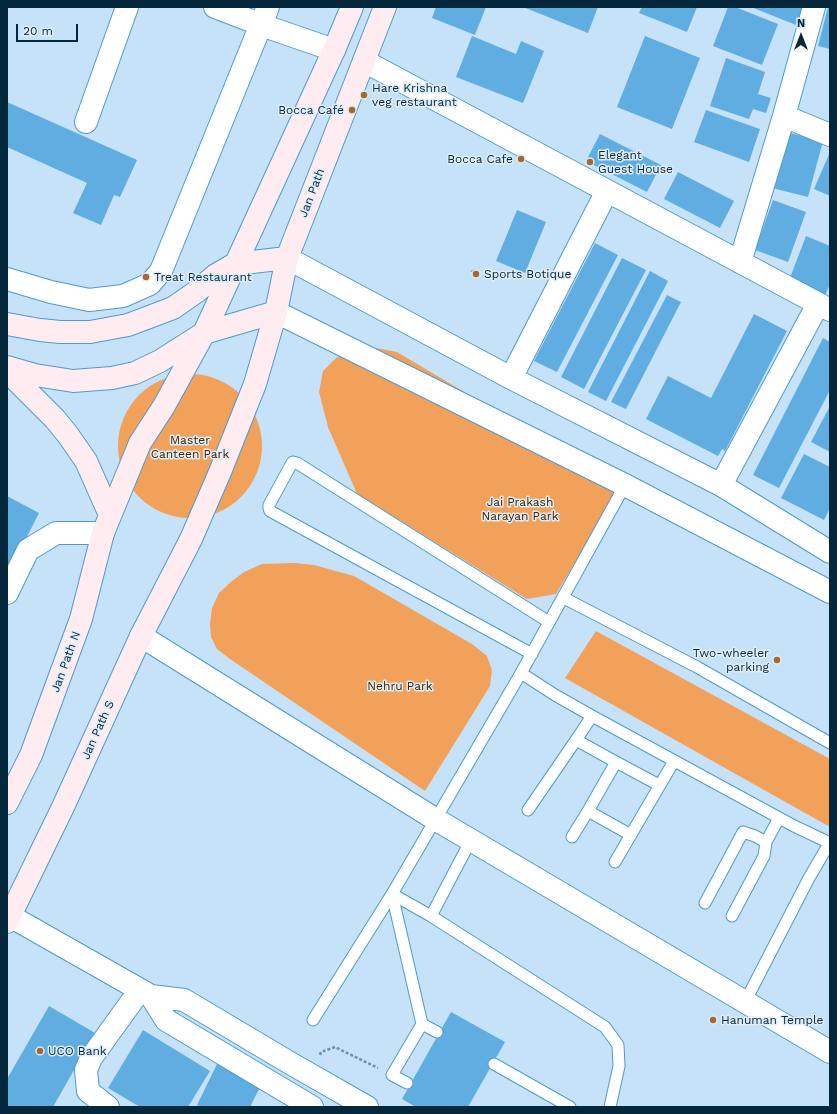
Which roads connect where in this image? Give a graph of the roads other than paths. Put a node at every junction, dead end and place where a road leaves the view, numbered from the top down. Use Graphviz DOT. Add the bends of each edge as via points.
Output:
graph roads {
  1 [pos="127,7"];
  2 [pos="215,7"];
  3 [pos="352,7"];
  4 [pos="385,7"];
  5 [pos="814,7"];
  6 [pos="265,16"];
  7 [pos="334,50"];
  8 [pos="364,61"];
  9 [pos="784,116"];
  10 [pos="86,122"];
  11 [pos="830,135"];
  12 [pos="608,191"];
  13 [pos="287,258"];
  14 [pos="740,262"];
  15 [pos="235,264"];
  16 [pos="7,279"];
  17 [pos="824,307"];
  18 [pos="276,312"];
  19 [pos="7,324"];
  20 [pos="204,333"];
  21 [pos="7,367"];
  22 [pos="7,371"];
  23 [pos="511,378"];
  24 [pos="625,485"];
  25 [pos="721,485"];
  26 [pos="106,524"];
  27 [pos="191,539"];
  28 [pos="830,552"];
  29 [pos="830,592"];
  30 [pos="7,593"];
  31 [pos="564,598"];
  32 [pos="549,622"];
  33 [pos="141,636"];
  34 [pos="532,654"];
  35 [pos="521,673"];
  36 [pos="592,716"];
  37 [pos="576,740"];
  38 [pos="830,743"];
  39 [pos="674,761"];
  40 [pos="616,762"];
  41 [pos="659,786"];
  42 [pos="7,803"];
  43 [pos="528,810"];
  44 [pos="588,811"];
  45 [pos="779,818"];
  46 [pos="435,819"];
  47 [pos="630,835"];
  48 [pos="572,837"];
  49 [pos="471,840"];
  50 [pos="766,842"];
  51 [pos="830,842"];
  52 [pos="615,862"];
  53 [pos="392,894"];
  54 [pos="705,903"];
  55 [pos="431,916"];
  56 [pos="732,916"];
  57 [pos="8,919"];
  58 [pos="146,993"];
  59 [pos="745,1002"];
  60 [pos="313,1020"];
  61 [pos="422,1024"];
  62 [pos="437,1032"];
  63 [pos="830,1052"];
  64 [pos="494,1064"];
  65 [pos="407,1083"];
  66 [pos="108,1107"];
  67 [pos="312,1107"];
  68 [pos="367,1107"];
  69 [pos="570,1107"];
  70 [pos="610,1107"];
  1 -- 10 [label="street"];
  2 -- 6 [label="street"];
  3 -- 7 [label="main road"];
  4 -- 8 [label="main road, Jan Path"];
  5 -- 9 [label="street"];
  6 -- 7 [label="street"];
  6 -- 16 [label="street" via="161,271 150,284 123,296 89,300"];
  7 -- 15 [label="main road"];
  8 -- 12 [label="street"];
  8 -- 13 [label="main road, Jan Path"];
  9 -- 11 [label="street"];
  9 -- 14 [label="street"];
  12 -- 14 [label="street"];
  12 -- 23 [label="street"];
  13 -- 15 [label="main road"];
  13 -- 18 [label="main road, Jan Path"];
  13 -- 23 [label="street"];
  14 -- 17 [label="street"];
  15 -- 19 [label="main road" via="216,275 173,308 128,325 90,332 60,332"];
  15 -- 20 [label="main road"];
  17 -- 25 [label="street"];
  18 -- 20 [label="main road"];
  18 -- 24 [label="street"];
  18 -- 27 [label="main road, Jan Path" via="255,384"];
  20 -- 21 [label="main road" via="135,373 112,378 73,381 35,375"];
  20 -- 26 [label="main road, Jan Path N" via="164,406 140,443"];
  22 -- 26 [label="main road" via="55,419 86,461"];
  23 -- 25 [label="street"];
  24 -- 29 [label="street"];
  24 -- 31 [label="lane"];
  25 -- 28 [label="street"];
  26 -- 30 [label="street" via="56,533 28,550"];
  26 -- 42 [label="main road, Jan Path N" via="82,619 31,755"];
  27 -- 33 [label="main road, Jan Path S"];
  31 -- 32 [label="lane"];
  31 -- 38 [label="lane" via="697,667"];
  32 -- 34 [label="lane"];
  32 -- 34 [label="lane" via="297,463 292,463 270,505 270,511"];
  33 -- 46 [label="street"];
  33 -- 57 [label="main road, Jan Path S" via="63,808"];
  34 -- 35 [label="lane"];
  35 -- 36 [label="lane"];
  35 -- 46 [label="lane"];
  36 -- 37 [label="lane"];
  36 -- 39 [label="lane"];
  37 -- 40 [label="lane"];
  37 -- 43 [label="lane"];
  39 -- 41 [label="lane"];
  39 -- 45 [label="lane"];
  40 -- 41 [label="lane"];
  40 -- 44 [label="lane"];
  41 -- 47 [label="lane"];
  44 -- 47 [label="lane"];
  44 -- 48 [label="lane"];
  45 -- 50 [label="lane"];
  45 -- 51 [label="lane"];
  46 -- 49 [label="street"];
  46 -- 53 [label="lane"];
  47 -- 52 [label="lane"];
  49 -- 55 [label="lane"];
  49 -- 59 [label="street"];
  50 -- 54 [label="lane" via="742,832"];
  50 -- 56 [label="lane" via="764,856"];
  51 -- 59 [label="lane"];
  53 -- 55 [label="lane"];
  53 -- 60 [label="lane"];
  53 -- 61 [label="lane"];
  55 -- 70 [label="lane" via="604,1027 618,1045 619,1066"];
  57 -- 58 [label="street"];
  58 -- 66 [label="street" via="91,1058 86,1070 88,1091"];
  58 -- 67 [label="street" via="166,1020"];
  58 -- 68 [label="street" via="184,1000"];
  59 -- 63 [label="street"];
  61 -- 62 [label="lane"];
  61 -- 65 [label="lane" via="392,1075"];
  64 -- 69 [label="lane"];
}
